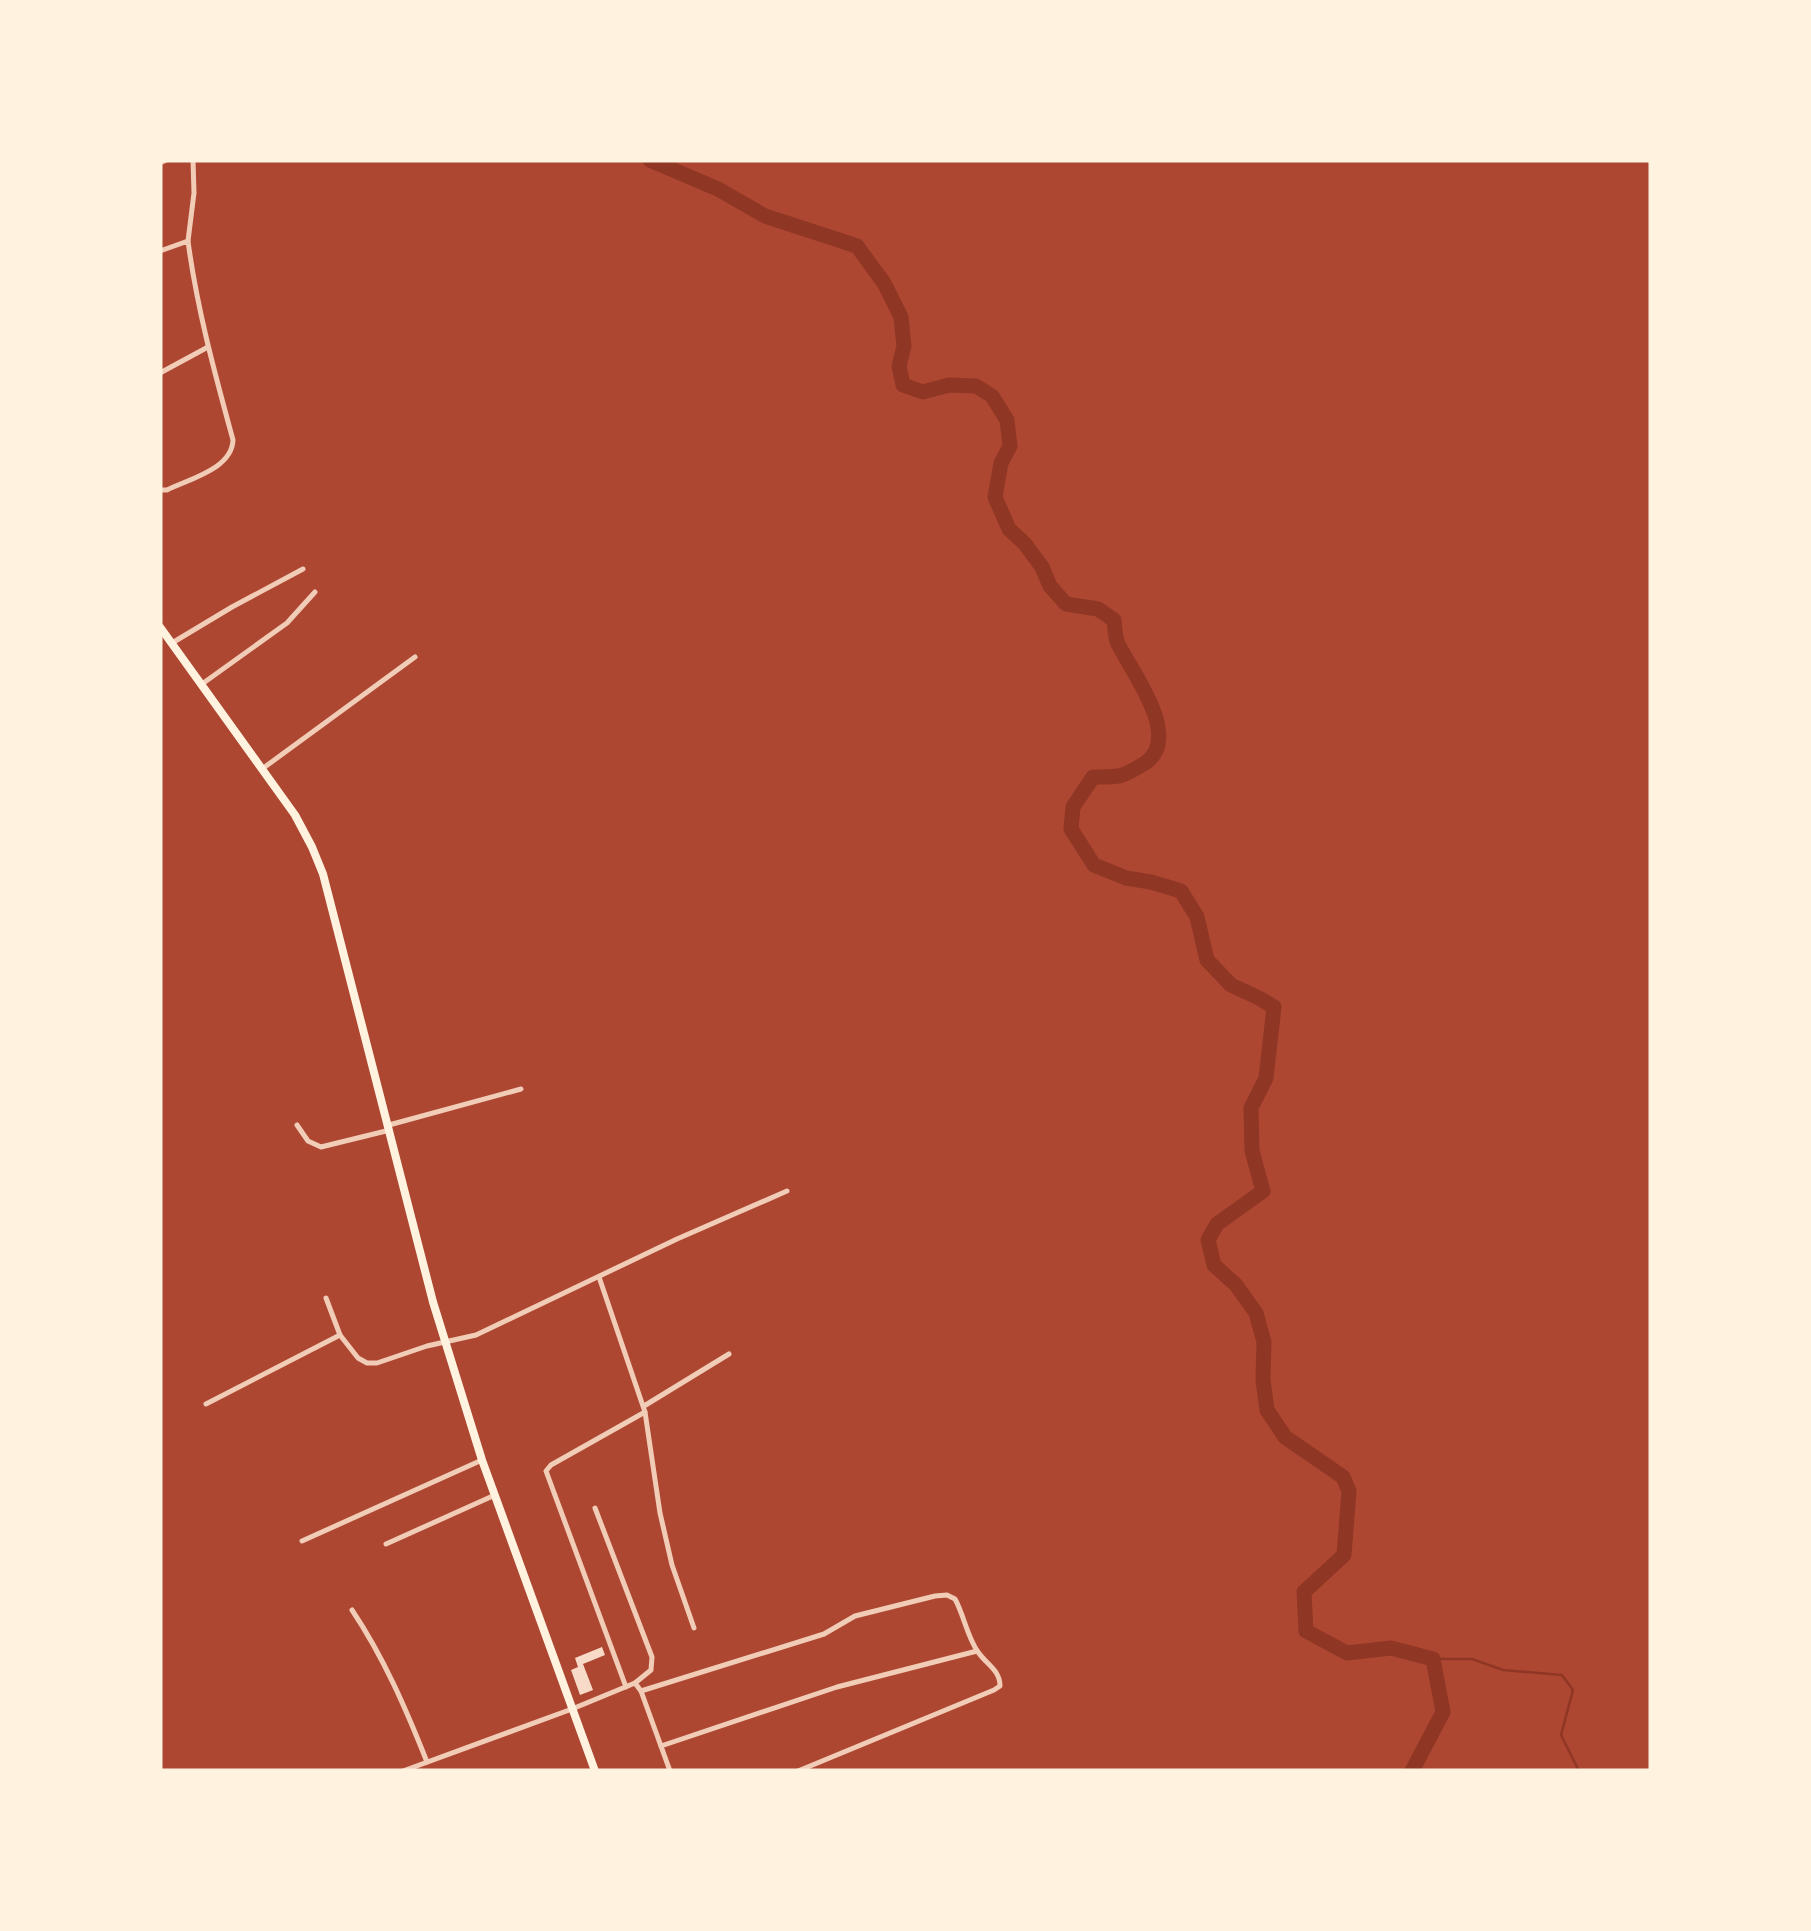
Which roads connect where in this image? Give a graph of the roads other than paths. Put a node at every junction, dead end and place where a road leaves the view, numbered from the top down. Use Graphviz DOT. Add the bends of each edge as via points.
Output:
graph roads {
  1 [pos="192,160"];
  2 [pos="188,242"];
  3 [pos="160,251"];
  4 [pos="208,347"];
  5 [pos="160,373"];
  6 [pos="160,490"];
  7 [pos="304,569"];
  8 [pos="315,592"];
  9 [pos="160,627"];
  10 [pos="172,643"];
  11 [pos="415,657"];
  12 [pos="202,684"];
  13 [pos="262,769"];
  14 [pos="521,1090"];
  15 [pos="298,1125"];
  16 [pos="389,1128"];
  17 [pos="787,1191"];
  18 [pos="599,1277"];
  19 [pos="326,1298"];
  20 [pos="340,1335"];
  21 [pos="446,1342"];
  22 [pos="729,1354"];
  23 [pos="206,1404"];
  24 [pos="645,1409"];
  25 [pos="482,1460"];
  26 [pos="495,1494"];
  27 [pos="596,1508"];
  28 [pos="302,1541"];
  29 [pos="386,1544"];
  30 [pos="352,1610"];
  31 [pos="694,1628"];
  32 [pos="977,1651"];
  33 [pos="635,1683"];
  34 [pos="626,1687"];
  35 [pos="641,1691"];
  36 [pos="572,1709"];
  37 [pos="661,1746"];
  38 [pos="427,1762"];
  39 [pos="403,1771"];
  40 [pos="595,1771"];
  41 [pos="670,1771"];
  42 [pos="798,1771"];
  1 -- 2 [label="street"];
  2 -- 3 [label="street"];
  2 -- 4 [label="street"];
  4 -- 5 [label="street"];
  4 -- 6 [label="street" via="233,450 220,464"];
  7 -- 10 [label="street"];
  8 -- 12 [label="street" via="287,623"];
  9 -- 10 [label="main road"];
  10 -- 12 [label="main road"];
  11 -- 13 [label="street"];
  12 -- 13 [label="main road"];
  13 -- 16 [label="main road" via="295,815 323,874"];
  14 -- 16 [label="street"];
  15 -- 16 [label="street" via="308,1141 322,1147"];
  16 -- 21 [label="main road"];
  17 -- 18 [label="street"];
  18 -- 21 [label="street" via="476,1336"];
  18 -- 24 [label="street"];
  19 -- 20 [label="street"];
  20 -- 21 [label="street" via="367,1363"];
  20 -- 23 [label="street"];
  21 -- 25 [label="main road"];
  22 -- 24 [label="street"];
  24 -- 31 [label="street" via="660,1513"];
  24 -- 34 [label="street" via="546,1472"];
  25 -- 26 [label="main road"];
  25 -- 28 [label="street"];
  26 -- 29 [label="street"];
  26 -- 36 [label="main road"];
  27 -- 33 [label="street" via="652,1657 651,1670"];
  30 -- 38 [label="street" via="396,1686"];
  32 -- 35 [label="street" via="955,1598 935,1596 856,1616 824,1634"];
  32 -- 37 [label="street"];
  32 -- 42 [label="street" via="998,1673 1000,1686"];
  33 -- 34 [label="street"];
  33 -- 35 [label="street"];
  34 -- 36 [label="street"];
  35 -- 37 [label="street"];
  36 -- 38 [label="street"];
  36 -- 40 [label="main road"];
  37 -- 41 [label="street"];
  38 -- 39 [label="street"];
}
